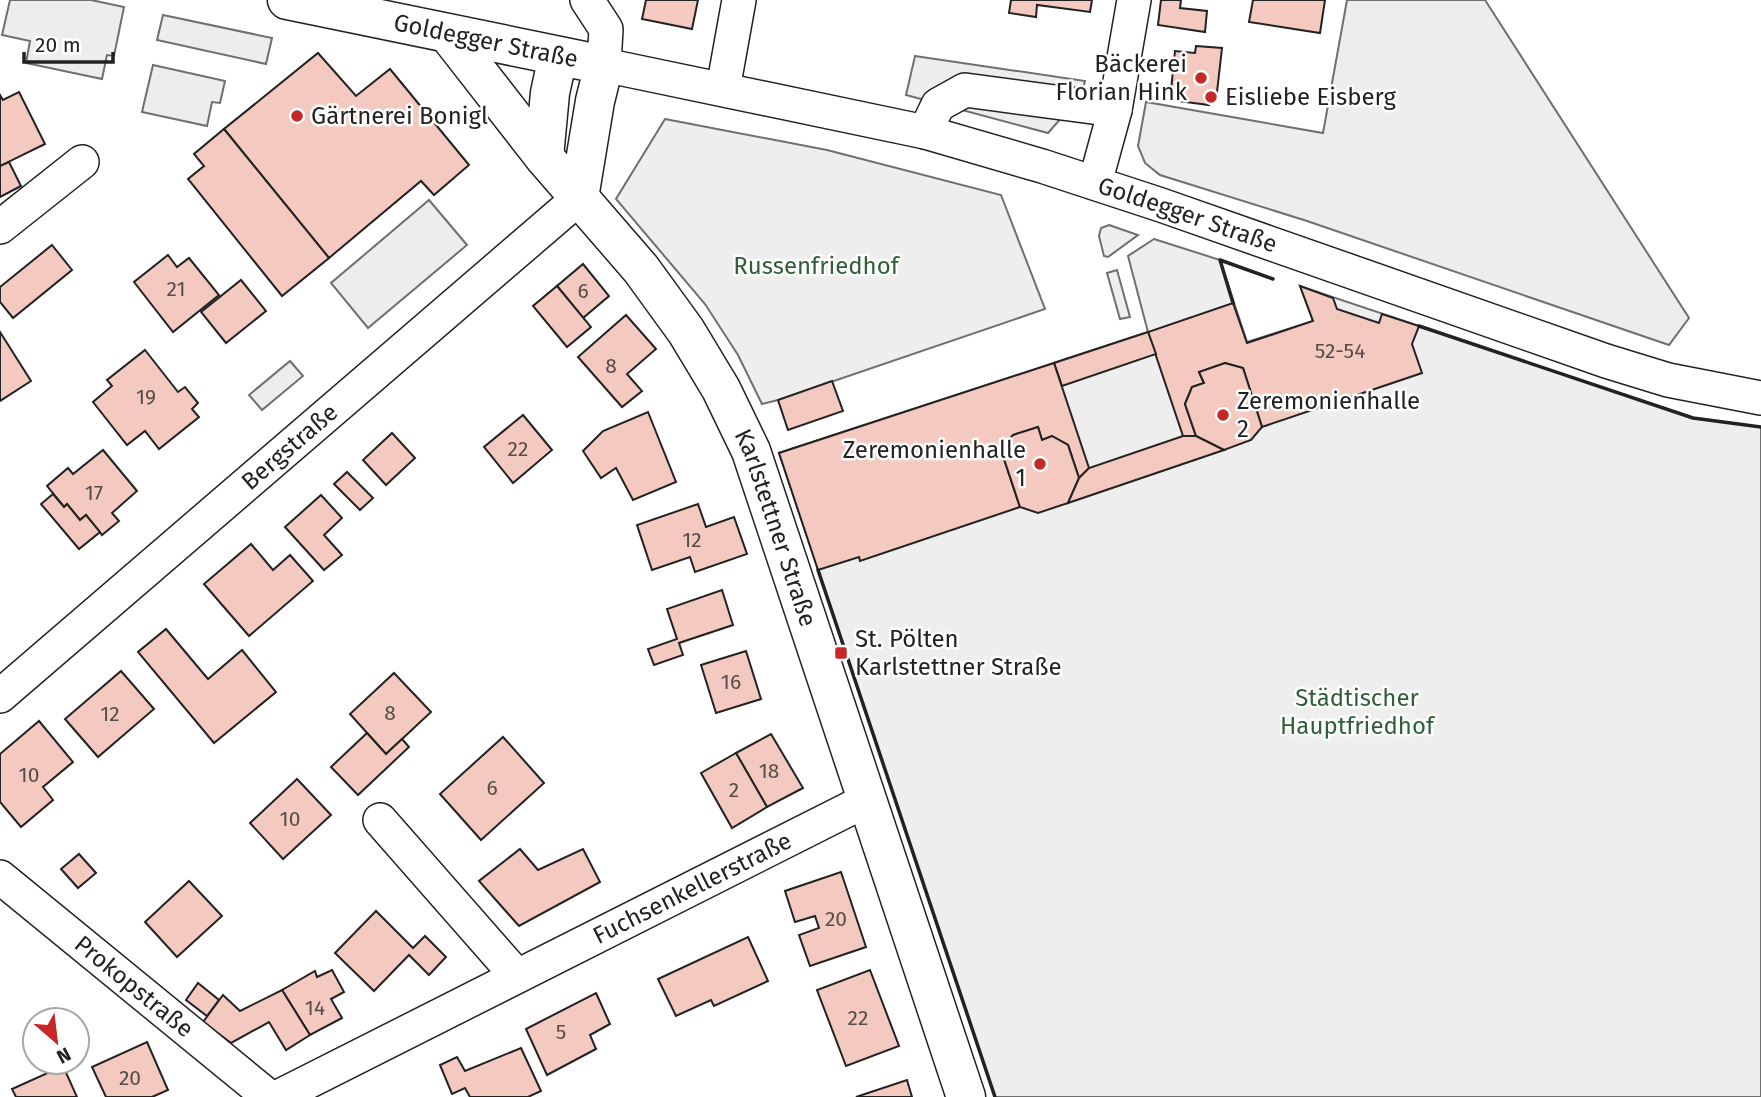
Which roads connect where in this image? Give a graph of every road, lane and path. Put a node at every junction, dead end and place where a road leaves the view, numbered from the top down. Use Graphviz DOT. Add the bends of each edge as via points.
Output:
graph roads {
  1 [pos="287,0"];
  2 [pos="587,0"];
  3 [pos="739,0"];
  4 [pos="1134,0"];
  5 [pos="448,34"];
  6 [pos="558,56"];
  7 [pos="604,65"];
  8 [pos="723,89"];
  9 [pos="1115,110"];
  10 [pos="925,132"];
  11 [pos="544,157"];
  12 [pos="82,162"];
  13 [pos="1095,183"];
  14 [pos="579,198"];
  15 [pos="0,227"];
  16 [pos="1761,398"];
  17 [pos="0,696"];
  18 [pos="867,800"];
  19 [pos="380,820"];
  20 [pos="0,877"];
  21 [pos="517,976"];
  22 [pos="269,1097"];
  23 [pos="278,1097"];
  24 [pos="966,1097"];
  1 -- 5 [label="main road, Goldegger Straße"];
  2 -- 7 [label="street, Goldegger Straße" via="606,29"];
  3 -- 8 [label="street"];
  4 -- 9 [label="street"];
  5 -- 6 [label="main road, Goldegger Straße"];
  5 -- 11 [label="main road, Karlstettner Straße"];
  6 -- 7 [label="main road, Goldegger Straße"];
  6 -- 11 [label="main road"];
  7 -- 8 [label="street, Goldegger Straße"];
  7 -- 14 [label="main road"];
  8 -- 10 [label="street, Goldegger Straße"];
  9 -- 10 [label="street" via="965,90 938,105"];
  9 -- 13 [label="street"];
  10 -- 13 [label="street, Goldegger Straße"];
  11 -- 14 [label="main road, Karlstettner Straße"];
  12 -- 15 [label="street"];
  13 -- 16 [label="street, Goldegger Straße" via="1606,361 1668,380"];
  14 -- 17 [label="street, Bergstraße"];
  14 -- 18 [label="main road, Karlstettner Straße" via="641,269 686,331 745,439"];
  18 -- 21 [label="street, Fuchsenkellerstraße"];
  18 -- 24 [label="main road, Karlstettner Straße"];
  19 -- 21 [label="street"];
  20 -- 22 [label="street, Prokopstraße"];
  21 -- 23 [label="street, Fuchsenkellerstraße"];
}
